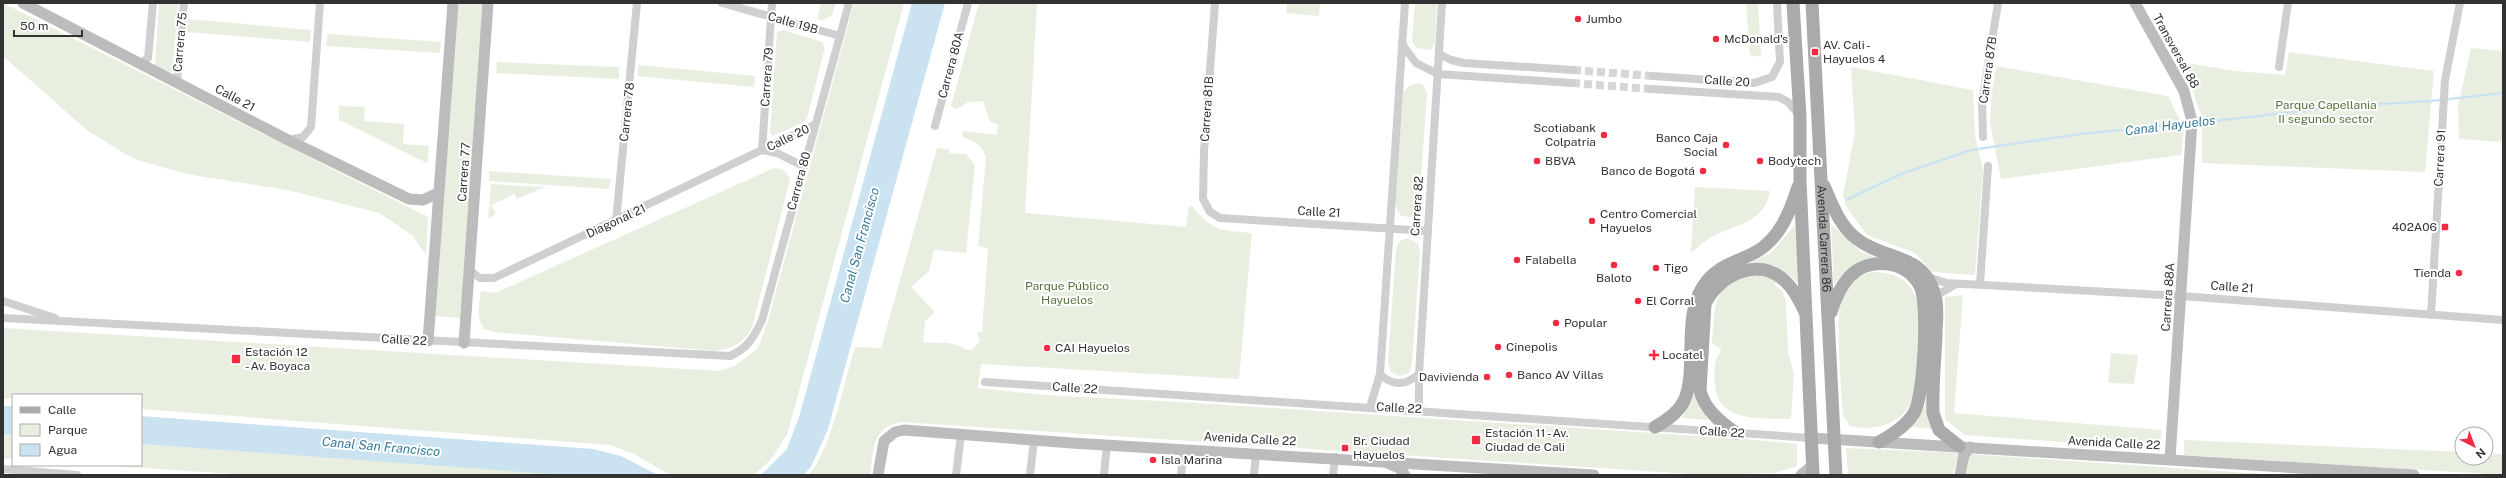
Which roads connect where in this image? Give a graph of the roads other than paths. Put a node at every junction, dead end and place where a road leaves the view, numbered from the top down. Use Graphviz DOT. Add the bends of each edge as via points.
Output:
graph roads {
  1 [pos="23,3"];
  2 [pos="153,3"];
  3 [pos="184,3"];
  4 [pos="320,3"];
  5 [pos="453,3"];
  6 [pos="488,3"];
  7 [pos="637,3"];
  8 [pos="722,3"];
  9 [pos="772,3"];
  10 [pos="849,3"];
  11 [pos="968,3"];
  12 [pos="1215,3"];
  13 [pos="1405,3"];
  14 [pos="1442,3"];
  15 [pos="1777,3"];
  16 [pos="1793,3"];
  17 [pos="1812,3"];
  18 [pos="1998,3"];
  19 [pos="2135,3"];
  20 [pos="2288,3"];
  21 [pos="2460,3"];
  22 [pos="772,17"];
  23 [pos="840,36"];
  24 [pos="1402,44"];
  25 [pos="1439,54"];
  26 [pos="139,64"];
  27 [pos="2279,67"];
  28 [pos="1573,70"];
  29 [pos="1438,74"];
  30 [pos="1653,76"];
  31 [pos="177,82"];
  32 [pos="1572,83"];
  33 [pos="1651,89"];
  34 [pos="1800,116"];
  35 [pos="814,125"];
  36 [pos="935,126"];
  37 [pos="1983,137"];
  38 [pos="2191,137"];
  39 [pos="288,140"];
  40 [pos="762,150"];
  41 [pos="803,166"];
  42 [pos="1988,166"];
  43 [pos="1820,178"];
  44 [pos="1800,180"];
  45 [pos="438,193"];
  46 [pos="1210,212"];
  47 [pos="616,220"];
  48 [pos="1390,229"];
  49 [pos="1428,231"];
  50 [pos="469,270"];
  51 [pos="1923,274"];
  52 [pos="1959,283"];
  53 [pos="1980,284"];
  54 [pos="2181,296"];
  55 [pos="3,301"];
  56 [pos="1936,301"];
  57 [pos="2431,315"];
  58 [pos="1808,317"];
  59 [pos="3,318"];
  60 [pos="2503,320"];
  61 [pos="67,322"];
  62 [pos="1829,322"];
  63 [pos="428,341"];
  64 [pos="464,343"];
  65 [pos="739,352"];
  66 [pos="1380,374"];
  67 [pos="1419,374"];
  68 [pos="985,382"];
  69 [pos="1370,407"];
  70 [pos="1419,410"];
  71 [pos="1655,427"];
  72 [pos="1736,433"];
  73 [pos="961,434"];
  74 [pos="1812,438"];
  75 [pos="1835,439"];
  76 [pos="1034,440"];
  77 [pos="1879,442"];
  78 [pos="1107,444"];
  79 [pos="1965,447"];
  80 [pos="1184,449"];
  81 [pos="1256,453"];
  82 [pos="1335,457"];
  83 [pos="2170,459"];
  84 [pos="1381,460"];
  85 [pos="1436,464"];
  86 [pos="3,469"];
  87 [pos="1813,470"];
  88 [pos="1543,473"];
  89 [pos="77,475"];
  90 [pos="878,475"];
  91 [pos="956,475"];
  92 [pos="1030,475"];
  93 [pos="1104,475"];
  94 [pos="1181,475"];
  95 [pos="1254,475"];
  96 [pos="1333,475"];
  97 [pos="1405,475"];
  98 [pos="1411,475"];
  99 [pos="1594,475"];
  100 [pos="1801,475"];
  101 [pos="1836,475"];
  102 [pos="1960,475"];
  103 [pos="2414,475"];
  1 -- 26 [label="street, Calle 21"];
  2 -- 26 [label="street" via="148,58"];
  3 -- 31 [label="street, Carrera 75"];
  4 -- 39 [label="street" via="311,127 303,136"];
  5 -- 45 [label="street, Carrera 77"];
  6 -- 50 [label="street, Carrera 77"];
  7 -- 47 [label="street, Carrera 78"];
  8 -- 22 [label="street, Calle 19B"];
  9 -- 22 [label="street, Carrera 79"];
  10 -- 23 [label="street, Carrera 80"];
  11 -- 36 [label="street, Carrera 80A"];
  12 -- 46 [label="street, Carrera 81B" via="1203,178 1203,199"];
  13 -- 24 [label="street, Carrera 82"];
  14 -- 25 [label="street, Carrera 82"];
  15 -- 30 [label="street, Calle 20" via="1780,62 1772,77 1754,83"];
  16 -- 34 [label="main road, Avenida Carrera 86"];
  17 -- 43 [label="main road, Avenida Carrera 86"];
  18 -- 37 [label="street, Carrera 87B" via="1982,103"];
  19 -- 38 [label="street, Transversal 88" via="2184,91 2192,121"];
  20 -- 27 [label="street"];
  21 -- 57 [label="street, Carrera 91" via="2445,92"];
  22 -- 23 [label="street, Calle 19B"];
  22 -- 40 [label="street, Carrera 79"];
  23 -- 35 [label="street, Carrera 80"];
  24 -- 29 [label="street" via="1416,63"];
  24 -- 48 [label="street, Carrera 82"];
  25 -- 28 [label="street" via="1464,63"];
  25 -- 29 [label="street, Carrera 82"];
  26 -- 31 [label="street, Calle 21"];
  29 -- 32 [label="street"];
  29 -- 49 [label="street, Carrera 82"];
  31 -- 39 [label="street, Calle 21"];
  33 -- 34 [label="street, Calle 20" via="1779,97 1788,102"];
  34 -- 44 [label="main road, Avenida Carrera 86"];
  35 -- 40 [label="street, Calle 20"];
  35 -- 41 [label="street, Carrera 80"];
  38 -- 54 [label="street, Carrera 88A"];
  39 -- 45 [label="street, Calle 21" via="409,199 423,200"];
  40 -- 41 [label="street" via="777,153"];
  40 -- 47 [label="street, Diagonal 21"];
  41 -- 65 [label="street, Carrera 80" via="762,320 752,340"];
  42 -- 53 [label="street"];
  43 -- 51 [label="main road" via="1837,215 1856,239 1867,246 1904,258"];
  43 -- 62 [label="main road, Avenida Carrera 86"];
  44 -- 58 [label="main road, Avenida Carrera 86"];
  44 -- 71 [label="main road" via="1785,222 1769,242 1719,270 1700,292 1692,326 1684,400 1674,413"];
  45 -- 63 [label="street, Carrera 77"];
  46 -- 48 [label="street, Calle 21" via="1220,218"];
  47 -- 50 [label="street, Diagonal 21" via="494,278 480,278"];
  48 -- 49 [label="street, Calle 21"];
  48 -- 66 [label="street, Carrera 82"];
  49 -- 67 [label="street, Carrera 82"];
  50 -- 64 [label="street, Carrera 77"];
  51 -- 52 [label="street, Calle 21" via="1935,281"];
  51 -- 56 [label="main road"];
  52 -- 53 [label="street, Calle 21"];
  52 -- 56 [label="street" via="1944,290"];
  53 -- 54 [label="street, Calle 21"];
  54 -- 57 [label="street, Calle 21"];
  54 -- 83 [label="street, Carrera 88A"];
  55 -- 61 [label="street, Calle 22"];
  56 -- 79 [label="main road" via="1933,413 1939,430"];
  57 -- 60 [label="street, Calle 21"];
  58 -- 72 [label="main road" via="1785,281 1764,271 1740,271 1725,278 1709,296 1706,304 1700,390 1704,401 1719,420"];
  58 -- 74 [label="main road, Avenida Carrera 86"];
  59 -- 61 [label="street, Calle 22"];
  61 -- 63 [label="street, Calle 22"];
  62 -- 75 [label="main road, Avenida Carrera 86"];
  62 -- 77 [label="main road" via="1843,284 1850,276 1869,265 1881,263 1897,266 1920,286 1924,300 1924,330 1917,405 1900,428"];
  63 -- 64 [label="street, Calle 22"];
  64 -- 65 [label="street, Calle 22" via="722,357"];
  66 -- 67 [label="street" via="1390,382 1401,384"];
  66 -- 69 [label="street, Carrera 82"];
  67 -- 70 [label="street, Carrera 82"];
  68 -- 69 [label="street, Calle 22"];
  69 -- 70 [label="street, Calle 22"];
  70 -- 71 [label="street, Calle 22"];
  71 -- 72 [label="street, Calle 22"];
  72 -- 74 [label="street, Calle 22"];
  73 -- 76 [label="street, Avenida Calle 22"];
  73 -- 90 [label="street, Avenida Calle 22" via="904,430 895,432 884,441"];
  73 -- 91 [label="street"];
  74 -- 75 [label="street, Avenida Calle 22"];
  74 -- 87 [label="main road, Avenida Carrera 86"];
  75 -- 77 [label="street, Avenida Calle 22"];
  75 -- 101 [label="main road, Avenida Carrera 86"];
  76 -- 78 [label="street, Avenida Calle 22"];
  76 -- 92 [label="street"];
  77 -- 79 [label="street, Avenida Calle 22"];
  78 -- 80 [label="street, Avenida Calle 22"];
  78 -- 93 [label="street"];
  79 -- 83 [label="street, Avenida Calle 22"];
  79 -- 102 [label="street"];
  80 -- 81 [label="street, Avenida Calle 22"];
  80 -- 94 [label="street"];
  81 -- 82 [label="street, Avenida Calle 22"];
  81 -- 95 [label="street"];
  82 -- 84 [label="street, Avenida Calle 22"];
  82 -- 96 [label="street"];
  83 -- 103 [label="street, Avenida Calle 22"];
  84 -- 85 [label="street, Avenida Calle 22"];
  84 -- 97 [label="street" via="1399,468"];
  85 -- 88 [label="street, Avenida Calle 22"];
  85 -- 98 [label="street" via="1420,468"];
  86 -- 89 [label="street"];
  87 -- 100 [label="street"];
  88 -- 99 [label="street, Avenida Calle 22"];
}
